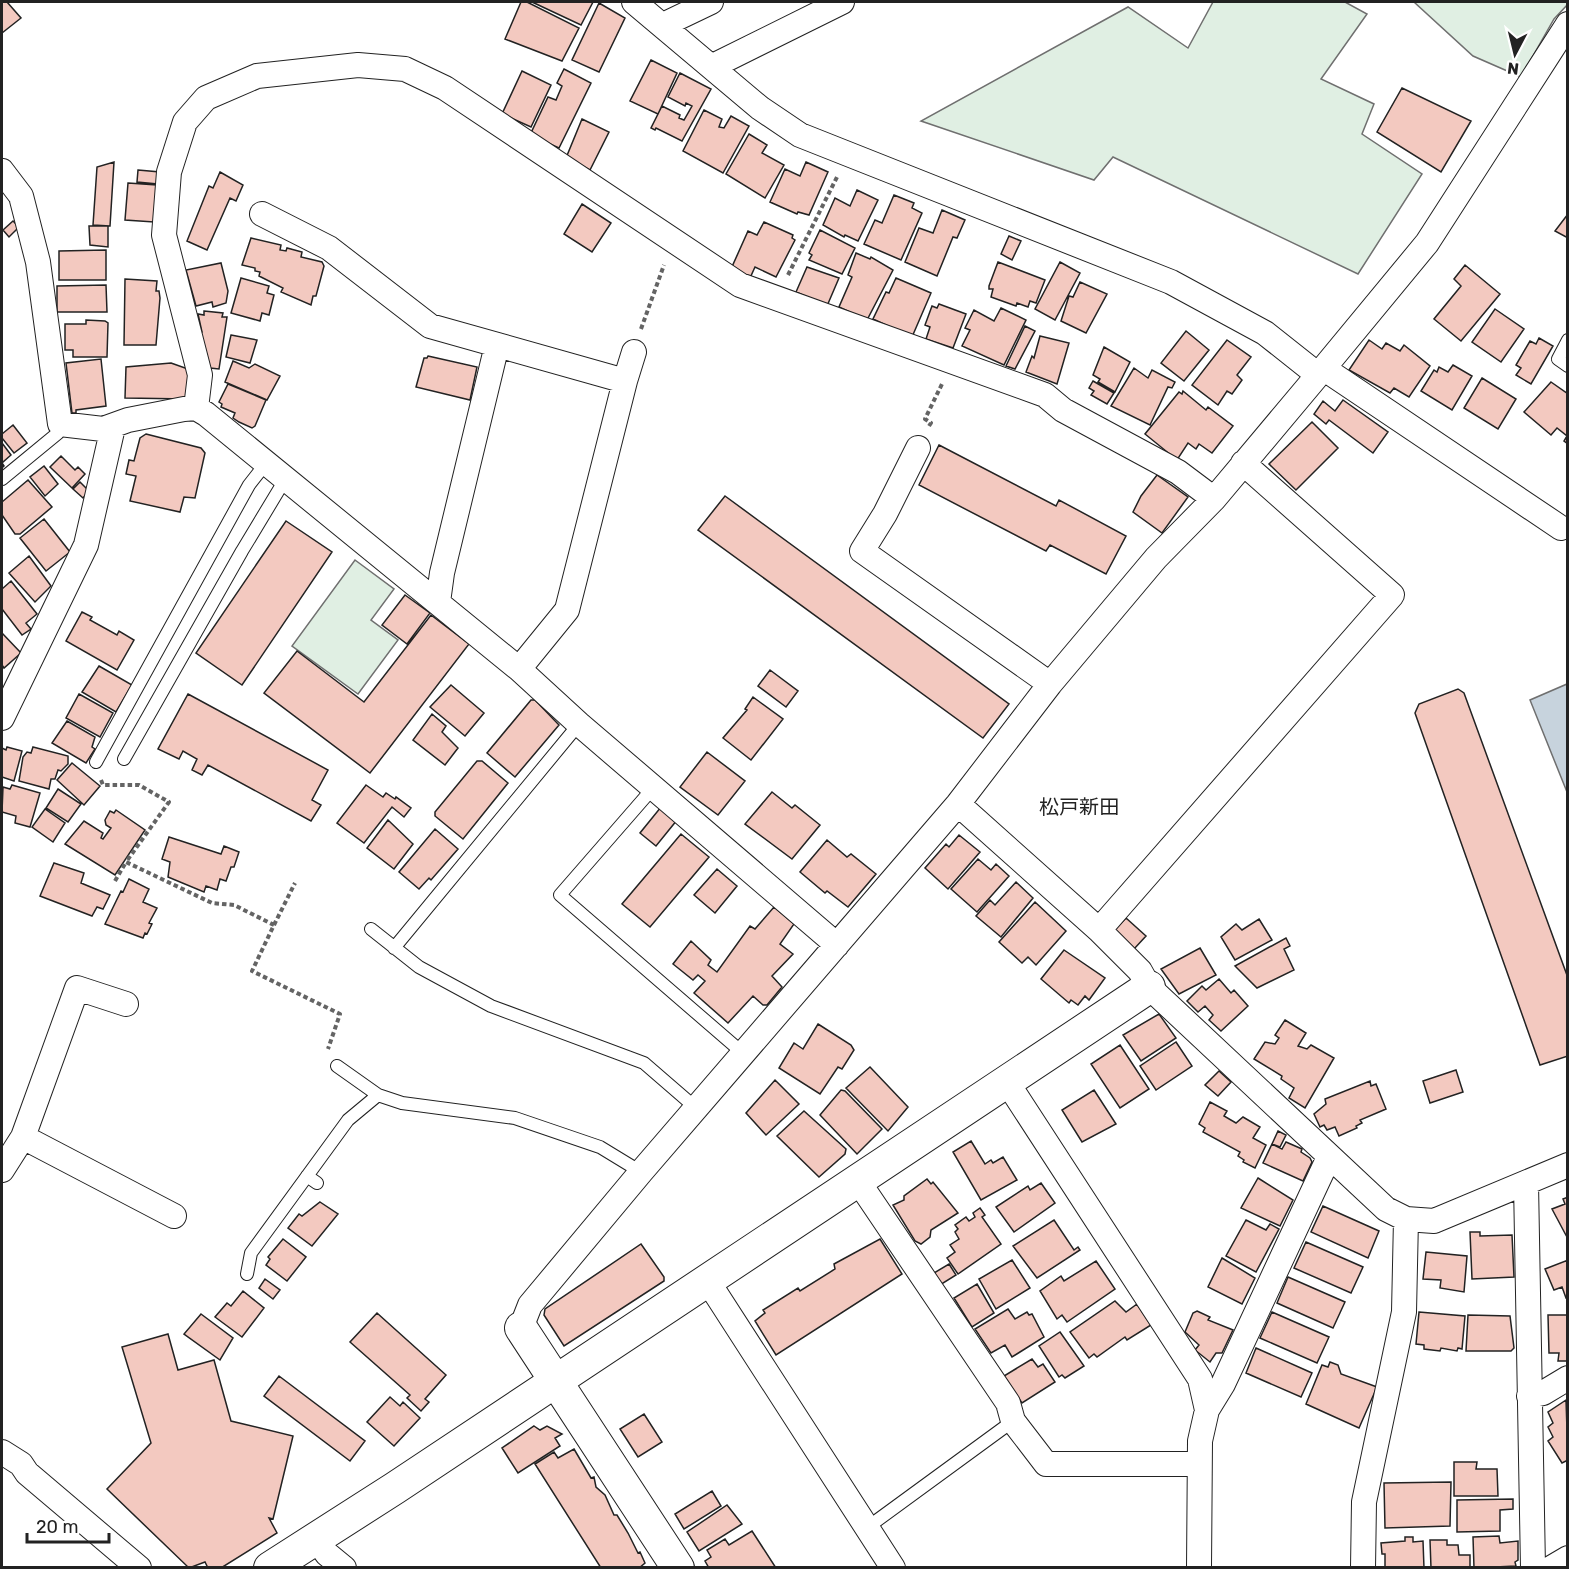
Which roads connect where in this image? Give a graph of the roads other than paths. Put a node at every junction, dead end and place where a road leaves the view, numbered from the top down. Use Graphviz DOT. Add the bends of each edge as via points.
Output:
graph roads {
  1 [pos="634,2"];
  2 [pos="711,2"];
  3 [pos="842,2"];
  4 [pos="1568,24"];
  5 [pos="663,25"];
  6 [pos="713,66"];
  7 [pos="2,171"];
  8 [pos="262,214"];
  9 [pos="1568,340"];
  10 [pos="497,345"];
  11 [pos="634,352"];
  12 [pos="1568,366"];
  13 [pos="1321,371"];
  14 [pos="625,381"];
  15 [pos="196,408"];
  16 [pos="60,424"];
  17 [pos="113,427"];
  18 [pos="918,448"];
  19 [pos="267,462"];
  20 [pos="1243,464"];
  21 [pos="286,478"];
  22 [pos="2,479"];
  23 [pos="1214,499"];
  24 [pos="1564,532"];
  25 [pos="438,602"];
  26 [pos="519,669"];
  27 [pos="1050,684"];
  28 [pos="2,718"];
  29 [pos="579,724"];
  30 [pos="124,759"];
  31 [pos="96,762"];
  32 [pos="654,787"];
  33 [pos="958,804"];
  34 [pos="371,929"];
  35 [pos="1099,930"];
  36 [pos="837,945"];
  37 [pos="394,948"];
  38 [pos="1149,987"];
  39 [pos="126,1004"];
  40 [pos="744,1054"];
  41 [pos="338,1066"];
  42 [pos="1007,1082"];
  43 [pos="378,1095"];
  44 [pos="696,1108"];
  45 [pos="24,1137"];
  46 [pos="1329,1157"];
  47 [pos="1568,1165"];
  48 [pos="2,1170"];
  49 [pos="641,1172"];
  50 [pos="858,1181"];
  51 [pos="1526,1183"];
  52 [pos="174,1216"];
  53 [pos="1406,1219"];
  54 [pos="247,1274"];
  55 [pos="707,1280"];
  56 [pos="521,1328"];
  57 [pos="1568,1378"];
  58 [pos="557,1381"];
  59 [pos="1529,1396"];
  60 [pos="1207,1410"];
  61 [pos="1013,1421"];
  62 [pos="2,1452"];
  63 [pos="1199,1464"];
  64 [pos="868,1527"];
  65 [pos="316,1539"];
  66 [pos="1568,1558"];
  67 [pos="139,1568"];
  68 [pos="270,1568"];
  69 [pos="344,1568"];
  70 [pos="678,1568"];
  71 [pos="892,1568"];
  72 [pos="1199,1568"];
  73 [pos="1363,1568"];
  74 [pos="1533,1568"];
  75 [pos="1551,1568"];
  1 -- 5 [label="street"];
  2 -- 5 [label="street"];
  3 -- 6 [label="street"];
  4 -- 13 [label="street" via="1426,243"];
  5 -- 6 [label="street"];
  6 -- 13 [label="street" via="760,108 800,135 1171,282 1264,333"];
  7 -- 16 [label="street" via="21,196 38,262"];
  8 -- 10 [label="street" via="329,248 429,326"];
  9 -- 12 [label="lane" via="1558,359"];
  10 -- 14 [label="street"];
  10 -- 25 [label="street"];
  11 -- 14 [label="street"];
  13 -- 20 [label="street"];
  13 -- 24 [label="street"];
  14 -- 26 [label="street" via="567,610"];
  15 -- 17 [label="street" via="147,415"];
  15 -- 19 [label="street"];
  15 -- 23 [label="street" via="200,375 164,235 169,172 185,122 206,98 257,76 358,65 405,69 473,105 740,285 1045,395 1063,410 1178,472"];
  16 -- 17 [label="street"];
  16 -- 22 [label="lane" via="58,433"];
  17 -- 28 [label="street" via="86,545"];
  18 -- 27 [label="street" via="862,551"];
  19 -- 21 [label="street"];
  19 -- 31 [label="lane" via="249,485"];
  20 -- 23 [label="street"];
  20 -- 35 [label="street" via="1392,596"];
  21 -- 25 [label="street"];
  21 -- 30 [label="lane"];
  23 -- 27 [label="street" via="1156,558"];
  25 -- 26 [label="street"];
  26 -- 29 [label="street"];
  27 -- 33 [label="street"];
  29 -- 32 [label="street"];
  29 -- 37 [label="lane"];
  32 -- 36 [label="street"];
  32 -- 40 [label="lane" via="560,895"];
  33 -- 35 [label="street"];
  33 -- 36 [label="street"];
  34 -- 37 [label="lane"];
  35 -- 38 [label="street" via="1140,971"];
  36 -- 40 [label="street"];
  37 -- 44 [label="lane" via="419,967 491,1006 644,1063"];
  38 -- 42 [label="street"];
  38 -- 46 [label="street"];
  39 -- 45 [label="street" via="77,988"];
  40 -- 44 [label="street"];
  41 -- 43 [label="lane"];
  42 -- 50 [label="street"];
  42 -- 60 [label="street" via="1200,1379"];
  43 -- 49 [label="lane" via="402,1103 515,1118 600,1147"];
  43 -- 54 [label="lane" via="348,1119 312,1179 251,1253"];
  44 -- 49 [label="street"];
  45 -- 48 [label="street"];
  45 -- 52 [label="street"];
  46 -- 53 [label="street" via="1386,1209"];
  46 -- 60 [label="street" via="1223,1384"];
  47 -- 51 [label="street"];
  49 -- 56 [label="street" via="530,1305"];
  50 -- 55 [label="street"];
  50 -- 61 [label="street" via="1008,1403"];
  51 -- 53 [label="street" via="1434,1221"];
  51 -- 59 [label="street"];
  53 -- 73 [label="street" via="1404,1312 1364,1502"];
  55 -- 58 [label="street"];
  55 -- 64 [label="street"];
  56 -- 58 [label="street"];
  57 -- 59 [label="street" via="1543,1393"];
  58 -- 65 [label="street"];
  58 -- 70 [label="street"];
  59 -- 74 [label="street"];
  60 -- 63 [label="street"];
  61 -- 63 [label="street" via="1046,1464"];
  61 -- 64 [label="lane"];
  62 -- 67 [label="street" via="21,1464"];
  63 -- 72 [label="street"];
  64 -- 71 [label="street"];
  65 -- 68 [label="street"];
  65 -- 69 [label="street"];
  66 -- 75 [label="street"];
}
